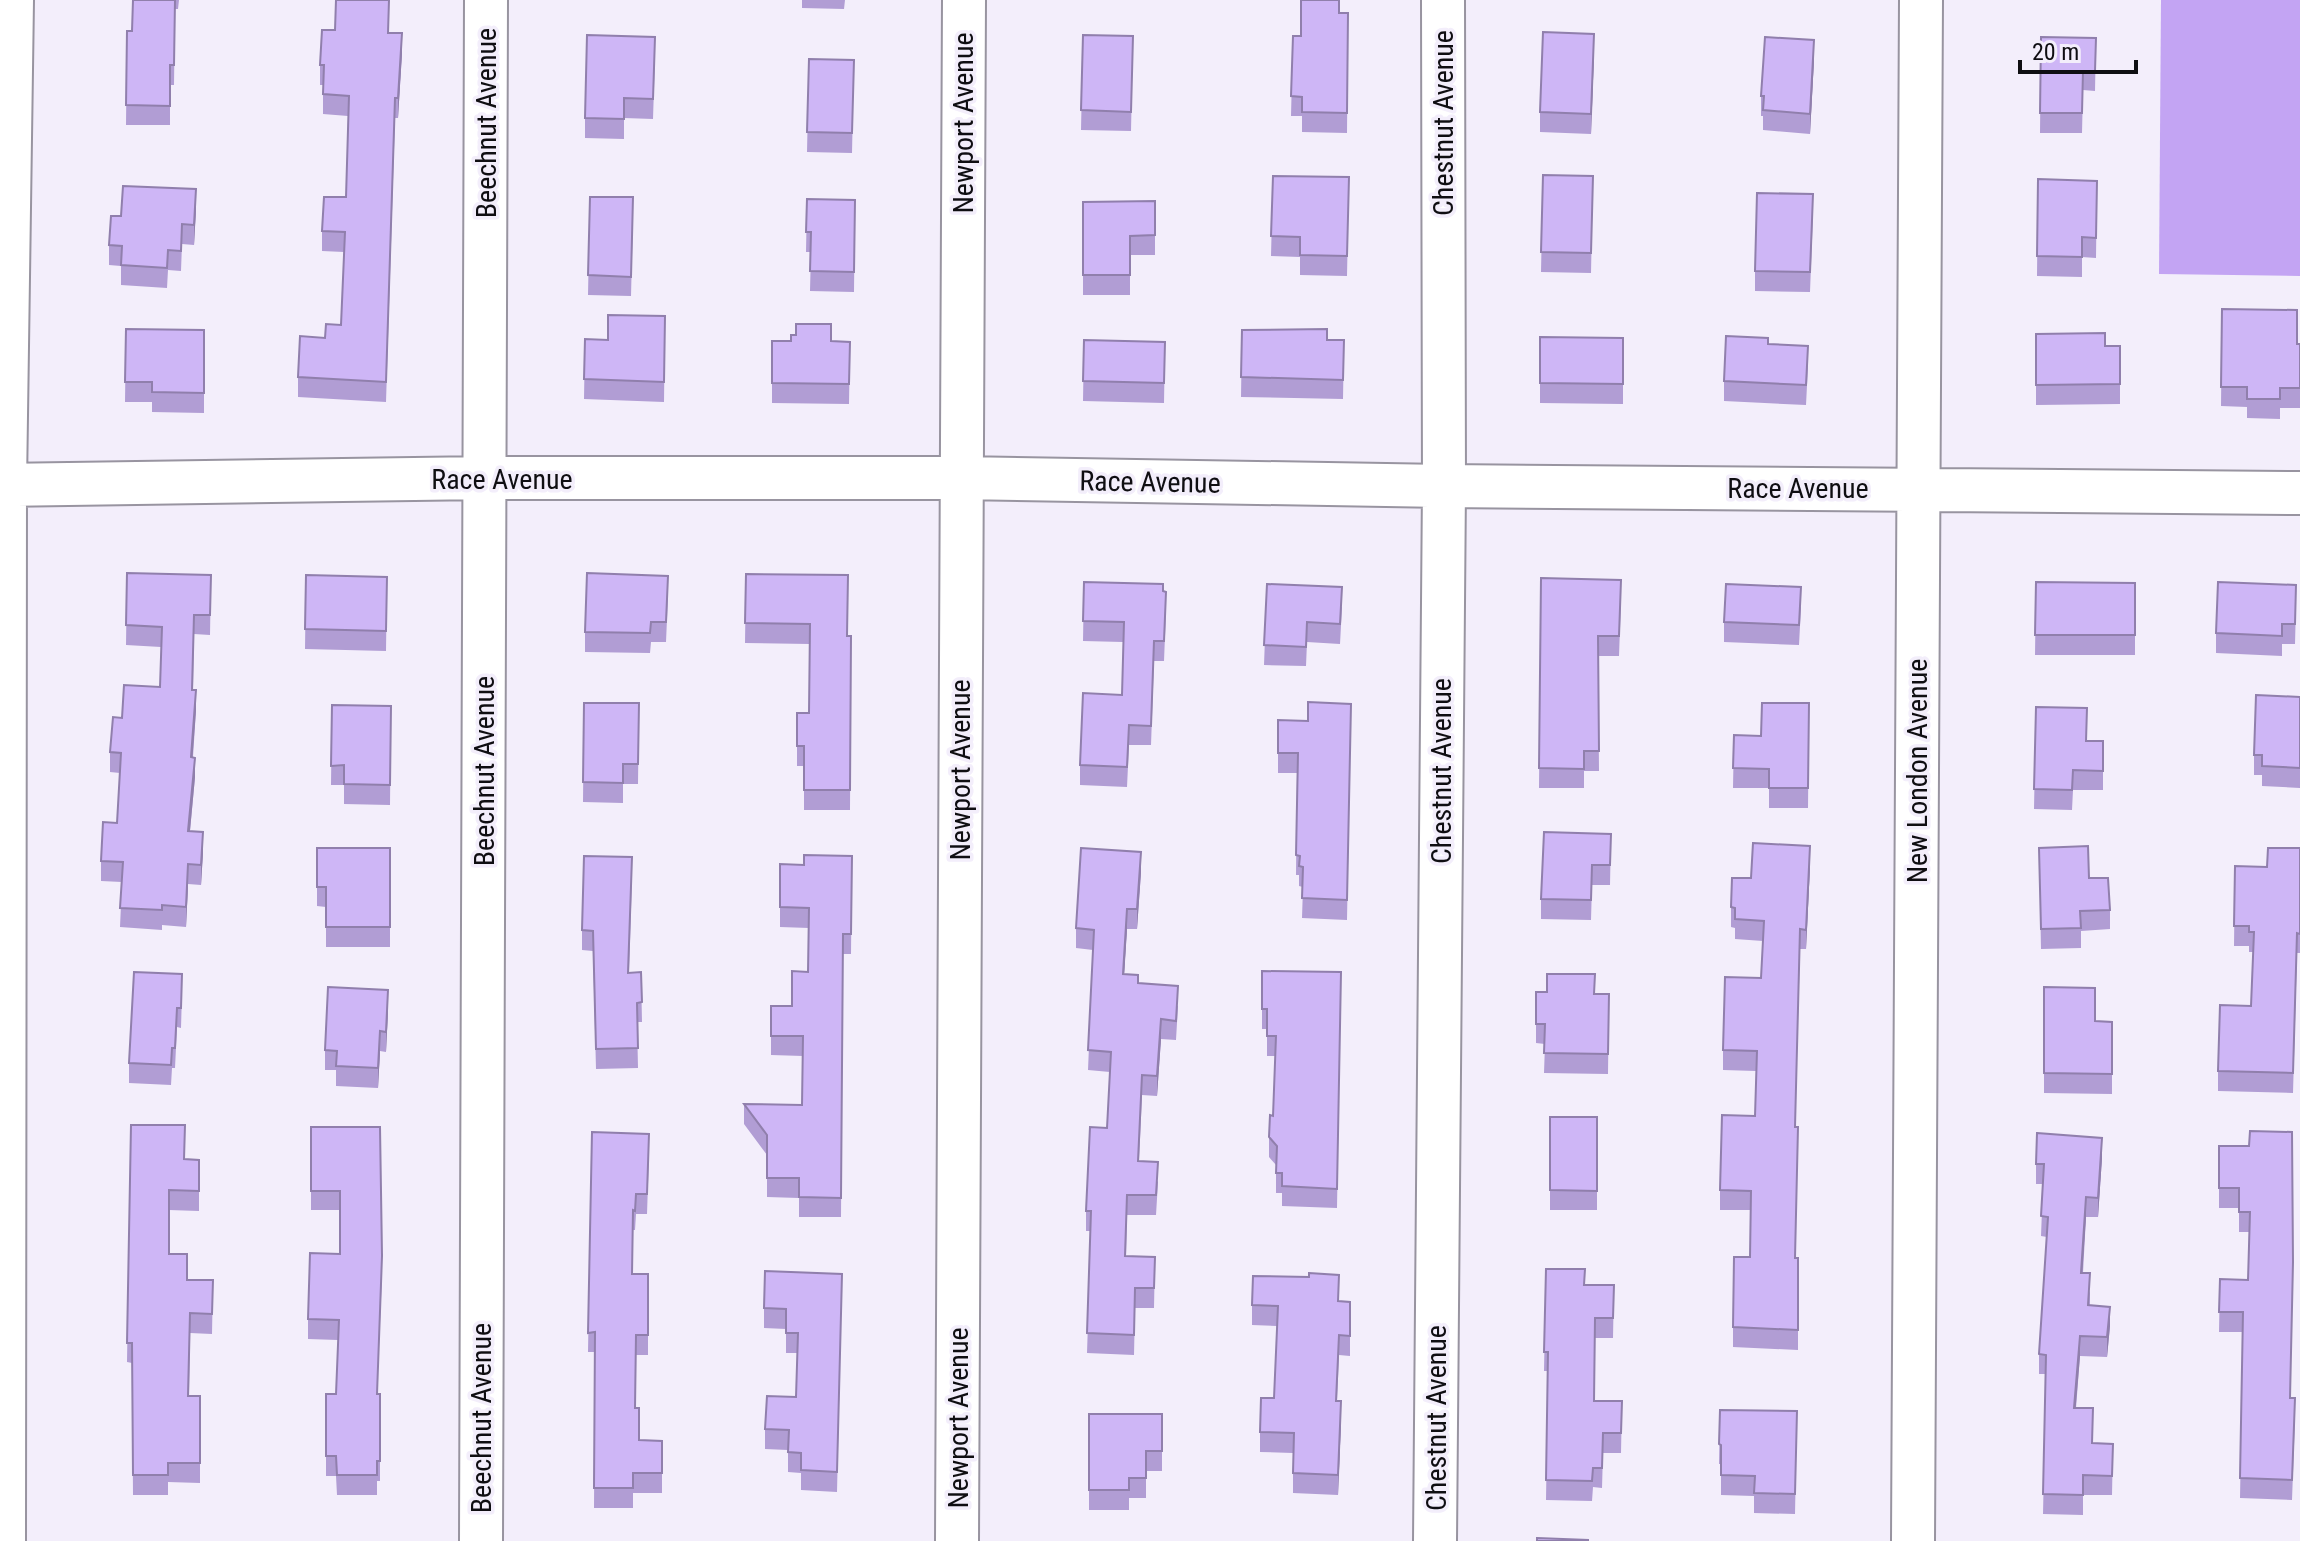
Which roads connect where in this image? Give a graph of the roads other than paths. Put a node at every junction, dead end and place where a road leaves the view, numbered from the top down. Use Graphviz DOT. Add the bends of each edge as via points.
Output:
graph roads {
  1 [pos="12,0"];
  2 [pos="486,0"];
  3 [pos="964,0"];
  4 [pos="1443,0"];
  5 [pos="1921,0"];
  6 [pos="485,478"];
  7 [pos="961,478"];
  8 [pos="3,485"];
  9 [pos="1444,486"];
  10 [pos="1919,488"];
  11 [pos="2300,493"];
  12 [pos="4,1541"];
  13 [pos="481,1541"];
  14 [pos="957,1541"];
  15 [pos="1435,1541"];
  16 [pos="1913,1541"];
  1 -- 8 [label="street"];
  2 -- 6 [label="street, Beechnut Avenue"];
  3 -- 7 [label="street, Newport Avenue"];
  4 -- 9 [label="street, Chestnut Avenue"];
  5 -- 10 [label="street, New London Avenue"];
  6 -- 7 [label="street, Race Avenue"];
  6 -- 8 [label="street, Race Avenue"];
  6 -- 13 [label="street, Beechnut Avenue"];
  7 -- 9 [label="street, Race Avenue"];
  7 -- 14 [label="street, Newport Avenue"];
  8 -- 12 [label="street"];
  9 -- 10 [label="street, Race Avenue"];
  9 -- 15 [label="street, Chestnut Avenue"];
  10 -- 11 [label="street, Race Avenue"];
  10 -- 16 [label="street, New London Avenue"];
}
